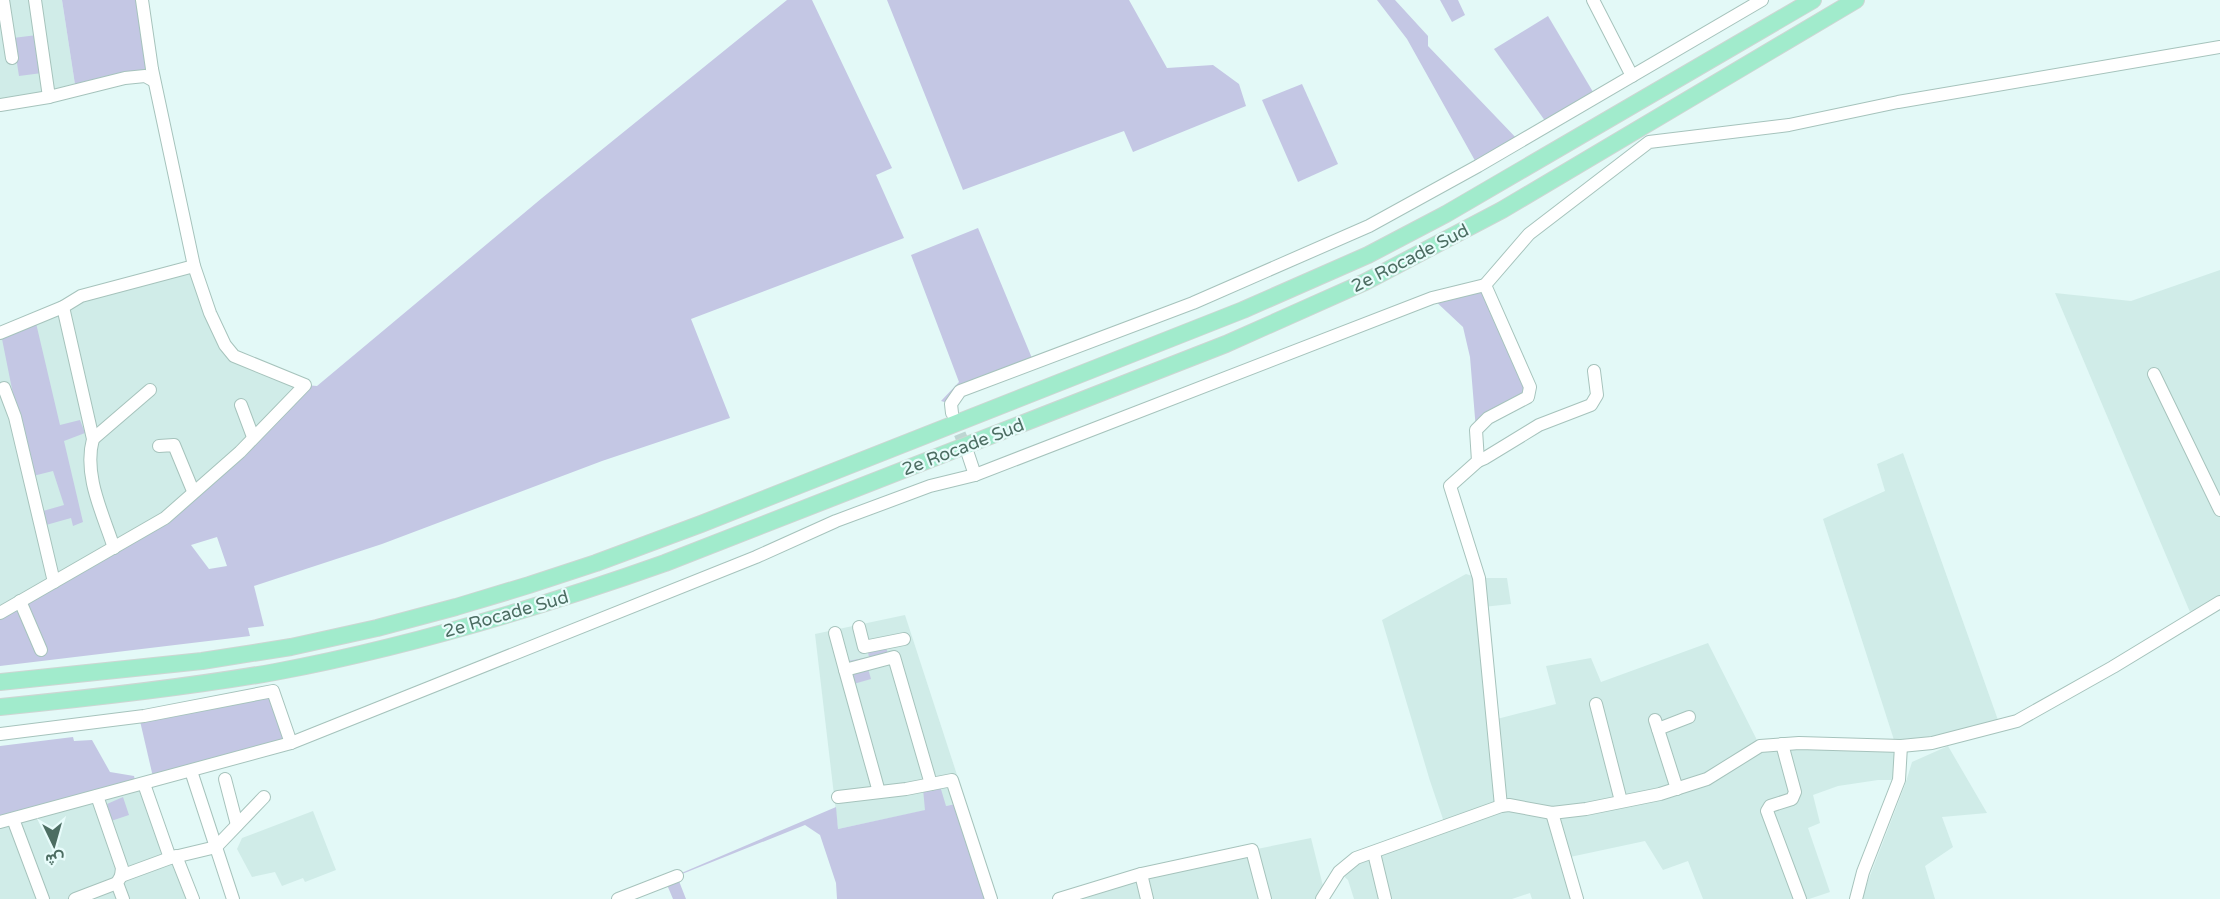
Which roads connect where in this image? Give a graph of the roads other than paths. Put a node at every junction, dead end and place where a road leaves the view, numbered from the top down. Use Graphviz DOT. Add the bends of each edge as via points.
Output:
graph roads {
  1 [pos="3,0"];
  2 [pos="35,0"];
  3 [pos="142,0"];
  4 [pos="1593,0"];
  5 [pos="1762,0"];
  6 [pos="1813,0"];
  7 [pos="1856,0"];
  8 [pos="2220,47"];
  9 [pos="12,58"];
  10 [pos="150,75"];
  11 [pos="1632,76"];
  12 [pos="50,97"];
  13 [pos="0,105"];
  14 [pos="194,266"];
  15 [pos="1485,285"];
  16 [pos="63,307"];
  17 [pos="0,333"];
  18 [pos="1594,371"];
  19 [pos="2154,374"];
  20 [pos="4,388"];
  21 [pos="150,390"];
  22 [pos="241,405"];
  23 [pos="952,413"];
  24 [pos="253,437"];
  25 [pos="93,439"];
  26 [pos="159,446"];
  27 [pos="968,454"];
  28 [pos="1478,460"];
  29 [pos="975,475"];
  30 [pos="193,491"];
  31 [pos="2220,510"];
  32 [pos="114,548"];
  33 [pos="54,582"];
  34 [pos="20,601"];
  35 [pos="2220,602"];
  36 [pos="0,613"];
  37 [pos="859,627"];
  38 [pos="836,633"];
  39 [pos="904,639"];
  40 [pos="885,643"];
  41 [pos="41,650"];
  42 [pos="889,658"];
  43 [pos="845,670"];
  44 [pos="0,682"];
  45 [pos="1596,704"];
  46 [pos="0,707"];
  47 [pos="1689,717"];
  48 [pos="0,734"];
  49 [pos="291,743"];
  50 [pos="1782,744"];
  51 [pos="1901,746"];
  52 [pos="191,771"];
  53 [pos="225,779"];
  54 [pos="144,784"];
  55 [pos="931,784"];
  56 [pos="1677,789"];
  57 [pos="879,792"];
  58 [pos="97,796"];
  59 [pos="264,797"];
  60 [pos="838,797"];
  61 [pos="1621,801"];
  62 [pos="1500,806"];
  63 [pos="1552,813"];
  64 [pos="13,819"];
  65 [pos="0,822"];
  66 [pos="237,825"];
  67 [pos="216,847"];
  68 [pos="1374,853"];
  69 [pos="173,857"];
  70 [pos="1141,874"];
  71 [pos="677,876"];
  72 [pos="119,879"];
  73 [pos="1066,898"];
  74 [pos="43,899"];
  75 [pos="75,899"];
  76 [pos="123,899"];
  77 [pos="194,899"];
  78 [pos="233,899"];
  79 [pos="618,899"];
  80 [pos="991,899"];
  81 [pos="1147,899"];
  82 [pos="1265,899"];
  83 [pos="1322,899"];
  84 [pos="1385,899"];
  85 [pos="1577,899"];
  86 [pos="1800,899"];
  87 [pos="1856,899"];
  1 -- 9 [label="street"];
  2 -- 12 [label="street"];
  3 -- 10 [label="street"];
  4 -- 11 [label="street"];
  5 -- 11 [label="street"];
  6 -- 44 [label="highway, 2e Rocade Sud" via="1446,214 1368,255 1244,310 691,528 456,607 291,647 202,661"];
  7 -- 46 [label="highway, 2e Rocade Sud" via="1502,210 1365,282 1226,344 607,584 334,659 217,682"];
  8 -- 15 [label="street" via="1898,102 1789,125 1649,142 1529,234"];
  10 -- 12 [label="street"];
  10 -- 14 [label="street"];
  11 -- 23 [label="street" via="1369,226 1193,303 960,391 951,404"];
  12 -- 13 [label="street"];
  14 -- 16 [label="street" via="81,296"];
  14 -- 24 [label="street" via="210,313 234,356 305,385"];
  15 -- 28 [label="street" via="1530,387 1528,397 1488,418 1476,430"];
  15 -- 29 [label="street" via="1432,298"];
  16 -- 17 [label="street"];
  16 -- 25 [label="street"];
  18 -- 28 [label="street" via="1597,395 1591,405 1539,425"];
  19 -- 31 [label="street"];
  20 -- 33 [label="street" via="15,417"];
  21 -- 25 [label="street"];
  22 -- 24 [label="street"];
  24 -- 30 [label="street"];
  25 -- 32 [label="street" via="89,455 91,472"];
  26 -- 30 [label="street" via="174,445"];
  27 -- 29 [label="street"];
  28 -- 62 [label="street" via="1450,486 1479,578"];
  29 -- 49 [label="street" via="930,486 836,521 756,557"];
  30 -- 32 [label="street" via="165,518"];
  32 -- 33 [label="street"];
  33 -- 34 [label="street"];
  34 -- 36 [label="street"];
  34 -- 41 [label="street"];
  35 -- 51 [label="street" via="2017,721"];
  37 -- 40 [label="street" via="864,647"];
  38 -- 43 [label="street"];
  39 -- 40 [label="street"];
  40 -- 42 [label="street"];
  42 -- 43 [label="street"];
  42 -- 55 [label="street" via="894,657"];
  43 -- 57 [label="street"];
  45 -- 61 [label="street"];
  47 -- 56 [label="street" via="1656,725"];
  48 -- 49 [label="street" via="144,716 273,690"];
  49 -- 52 [label="street"];
  50 -- 51 [label="street"];
  50 -- 56 [label="street" via="1760,746 1707,779"];
  50 -- 86 [label="street" via="1795,792 1792,799 1770,806 1767,811"];
  51 -- 87 [label="street" via="1899,780"];
  52 -- 54 [label="street"];
  52 -- 67 [label="street"];
  53 -- 66 [label="street"];
  54 -- 58 [label="street"];
  54 -- 69 [label="street"];
  55 -- 57 [label="street"];
  55 -- 80 [label="street" via="952,780"];
  56 -- 61 [label="street"];
  57 -- 60 [label="street"];
  58 -- 64 [label="street"];
  58 -- 72 [label="street" via="122,868"];
  59 -- 66 [label="street"];
  61 -- 63 [label="street"];
  62 -- 63 [label="street"];
  62 -- 68 [label="street"];
  63 -- 85 [label="street"];
  64 -- 65 [label="street"];
  64 -- 74 [label="street"];
  66 -- 67 [label="street"];
  67 -- 69 [label="street"];
  67 -- 78 [label="street"];
  68 -- 83 [label="street" via="1356,858 1339,872"];
  68 -- 84 [label="street"];
  69 -- 72 [label="street"];
  69 -- 77 [label="street"];
  70 -- 73 [label="street"];
  70 -- 81 [label="street"];
  70 -- 82 [label="street" via="1252,850"];
  71 -- 79 [label="street"];
  72 -- 75 [label="street"];
  72 -- 76 [label="street"];
}
